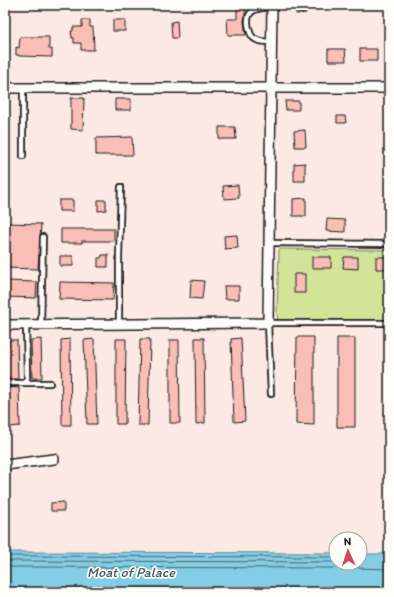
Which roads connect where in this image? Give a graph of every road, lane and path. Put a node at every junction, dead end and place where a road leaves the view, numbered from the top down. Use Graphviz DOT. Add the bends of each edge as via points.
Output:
graph roads {
  1 [pos="272,6"];
  2 [pos="271,42"];
  3 [pos="271,87"];
  4 [pos="5,88"];
  5 [pos="23,88"];
  6 [pos="389,88"];
  7 [pos="23,156"];
  8 [pos="121,187"];
  9 [pos="43,237"];
  10 [pos="269,243"];
  11 [pos="389,244"];
  12 [pos="268,324"];
  13 [pos="389,324"];
  14 [pos="5,325"];
  15 [pos="26,325"];
  16 [pos="41,325"];
  17 [pos="119,325"];
  18 [pos="5,383"];
  19 [pos="25,383"];
  20 [pos="50,383"];
  21 [pos="271,394"];
  22 [pos="54,459"];
  23 [pos="5,465"];
  1 -- 2 [label="street"];
  1 -- 2 [label="lane" via="251,12 248,16 252,37 257,41"];
  2 -- 3 [label="street"];
  3 -- 5 [label="street"];
  3 -- 6 [label="street"];
  3 -- 10 [label="street"];
  4 -- 5 [label="street"];
  5 -- 7 [label="lane"];
  8 -- 17 [label="lane"];
  9 -- 16 [label="lane"];
  10 -- 11 [label="lane"];
  10 -- 12 [label="street"];
  12 -- 13 [label="lane"];
  12 -- 17 [label="street"];
  12 -- 21 [label="lane"];
  14 -- 15 [label="street"];
  15 -- 16 [label="street"];
  15 -- 19 [label="lane"];
  16 -- 17 [label="street"];
  18 -- 19 [label="lane"];
  19 -- 20 [label="lane"];
  22 -- 23 [label="street"];
}
